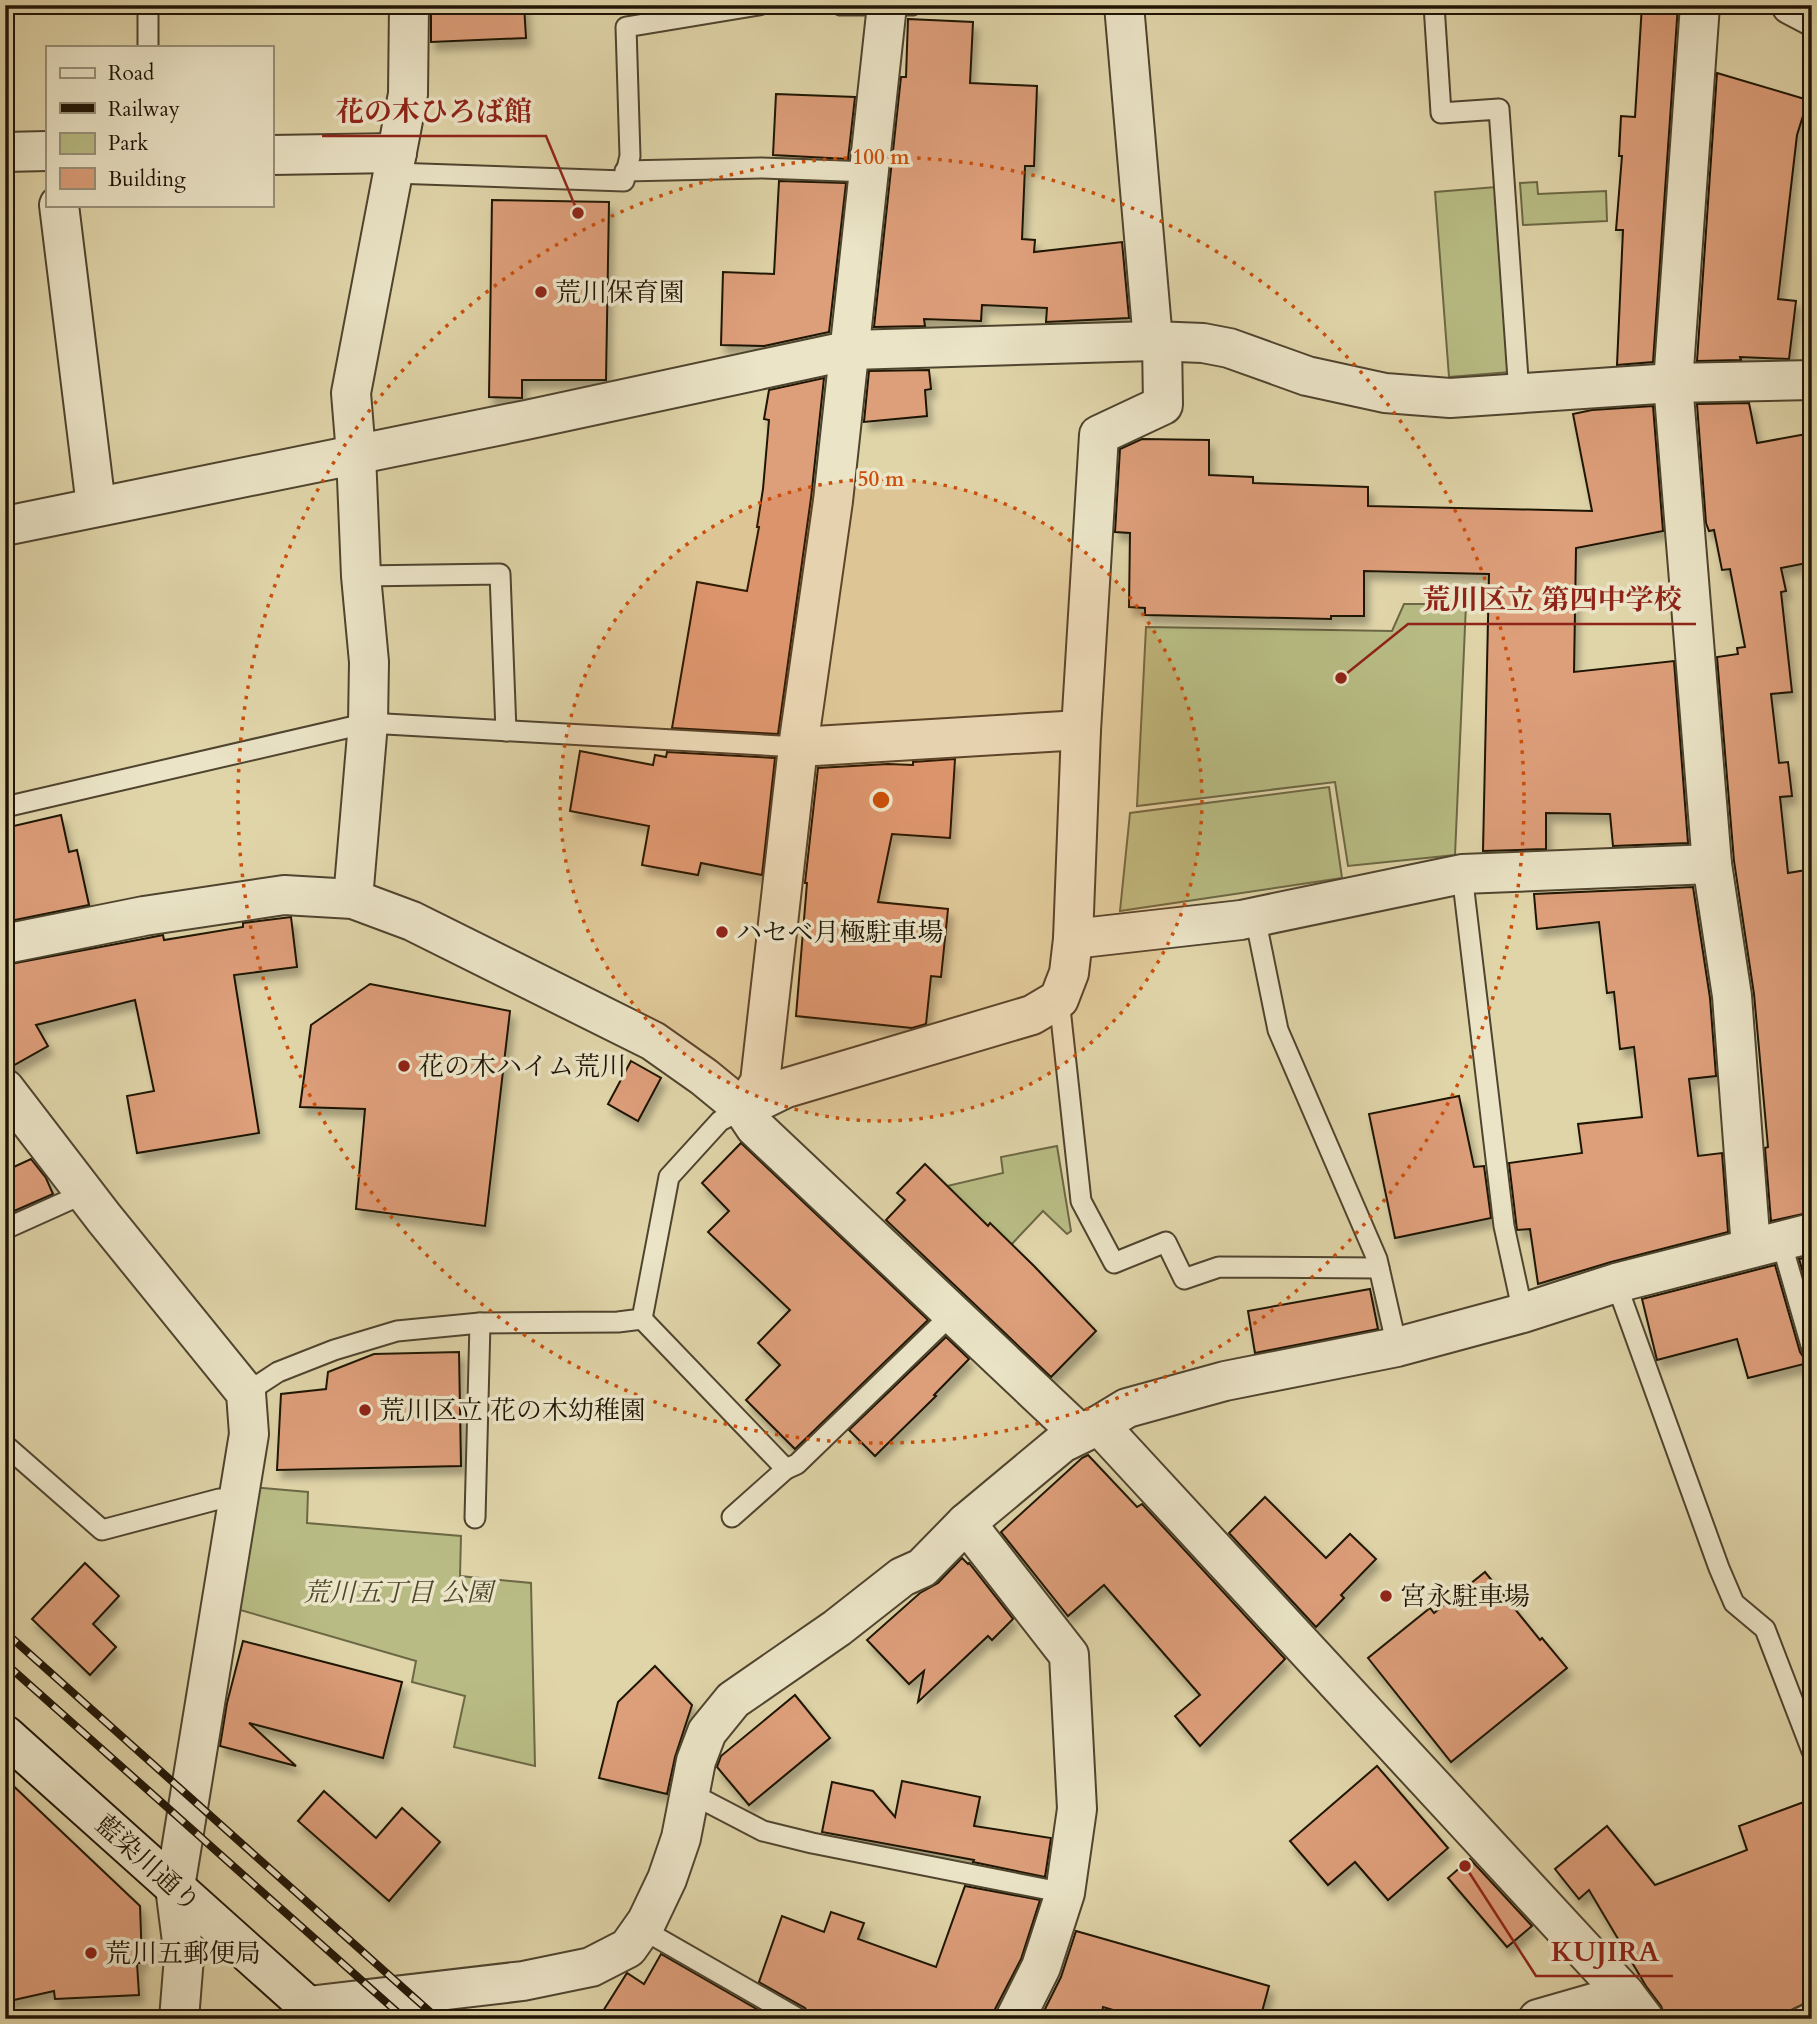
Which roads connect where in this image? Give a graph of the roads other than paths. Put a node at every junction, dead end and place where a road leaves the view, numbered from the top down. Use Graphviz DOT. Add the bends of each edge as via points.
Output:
graph roads {
  1 [pos="148,5"];
  2 [pos="409,5"];
  3 [pos="760,5"];
  4 [pos="841,5"];
  5 [pos="1124,5"];
  6 [pos="1434,5"];
  7 [pos="1700,5"];
  8 [pos="1791,5"];
  9 [pos="895,6"];
  10 [pos="1812,16"];
  11 [pos="148,46"];
  12 [pos="46,151"];
  13 [pos="5,152"];
  14 [pos="273,155"];
  15 [pos="395,163"];
  16 [pos="625,171"];
  17 [pos="870,172"];
  18 [pos="59,206"];
  19 [pos="1158,341"];
  20 [pos="851,349"];
  21 [pos="1812,380"];
  22 [pos="1673,383"];
  23 [pos="1519,393"];
  24 [pos="356,454"];
  25 [pos="96,506"];
  26 [pos="5,526"];
  27 [pos="361,576"];
  28 [pos="368,723"];
  29 [pos="1081,730"];
  30 [pos="506,731"];
  31 [pos="798,747"];
  32 [pos="5,807"];
  33 [pos="1712,864"];
  34 [pos="1462,874"];
  35 [pos="353,899"];
  36 [pos="1255,916"];
  37 [pos="1073,939"];
  38 [pos="5,944"];
  39 [pos="1059,999"];
  40 [pos="5,1089"];
  41 [pos="743,1109"];
  42 [pos="85,1193"];
  43 [pos="5,1230"];
  44 [pos="1781,1241"];
  45 [pos="1379,1268"];
  46 [pos="1616,1283"];
  47 [pos="953,1313"];
  48 [pos="1523,1313"];
  49 [pos="642,1319"];
  50 [pos="480,1323"];
  51 [pos="1397,1347"];
  52 [pos="1812,1349"];
  53 [pos="246,1393"];
  54 [pos="1089,1429"];
  55 [pos="5,1445"];
  56 [pos="786,1469"];
  57 [pos="237,1502"];
  58 [pos="732,1517"];
  59 [pos="475,1518"];
  60 [pos="966,1523"];
  61 [pos="5,1735"];
  62 [pos="1812,1751"];
  63 [pos="690,1793"];
  64 [pos="174,1888"];
  65 [pos="1065,1893"];
  66 [pos="642,1929"];
  67 [pos="1634,2006"];
  68 [pos="315,2012"];
  69 [pos="1812,2012"];
  70 [pos="179,2019"];
  71 [pos="799,2019"];
  72 [pos="1015,2019"];
  73 [pos="1538,2019"];
  74 [pos="1797,2019"];
  1 -- 11 [label="lane"];
  2 -- 15 [label="street" via="408,94"];
  3 -- 16 [label="lane" via="626,27 630,156"];
  4 -- 9 [label="lane"];
  5 -- 19 [label="street"];
  6 -- 23 [label="lane" via="1441,113 1499,109"];
  7 -- 22 [label="street"];
  8 -- 10 [label="street"];
  9 -- 17 [label="street"];
  12 -- 13 [label="street"];
  14 -- 15 [label="street"];
  15 -- 16 [label="lane" via="624,181"];
  15 -- 24 [label="street" via="351,393"];
  16 -- 17 [label="lane" via="761,168"];
  17 -- 20 [label="street"];
  18 -- 25 [label="street"];
  19 -- 20 [label="street"];
  19 -- 23 [label="street" via="1229,348 1307,376 1385,393 1450,398"];
  19 -- 29 [label="street" via="1163,405 1099,435"];
  20 -- 24 [label="street"];
  20 -- 31 [label="street"];
  21 -- 22 [label="street"];
  22 -- 23 [label="street"];
  22 -- 33 [label="street"];
  24 -- 25 [label="street"];
  24 -- 27 [label="street"];
  25 -- 26 [label="street"];
  27 -- 28 [label="street" via="369,662"];
  27 -- 30 [label="lane" via="499,574"];
  28 -- 30 [label="lane"];
  28 -- 32 [label="lane"];
  28 -- 35 [label="street"];
  29 -- 31 [label="street"];
  29 -- 37 [label="street"];
  30 -- 31 [label="lane"];
  31 -- 41 [label="street" via="760,1082"];
  33 -- 34 [label="street"];
  33 -- 44 [label="street" via="1731,996"];
  34 -- 36 [label="street"];
  34 -- 48 [label="lane" via="1504,1226"];
  35 -- 38 [label="street" via="284,895 144,916"];
  35 -- 41 [label="street" via="412,921 653,1041"];
  36 -- 37 [label="street"];
  36 -- 45 [label="lane" via="1278,1030"];
  37 -- 39 [label="street" via="1069,973"];
  39 -- 41 [label="street" via="1032,1016 786,1088"];
  39 -- 45 [label="lane" via="1080,1201 1114,1263 1166,1242 1184,1279 1219,1267"];
  40 -- 42 [label="street"];
  41 -- 47 [label="street" via="755,1127"];
  41 -- 49 [label="lane" via="720,1121 669,1177"];
  42 -- 43 [label="lane"];
  42 -- 53 [label="street"];
  44 -- 46 [label="street"];
  44 -- 52 [label="lane"];
  45 -- 51 [label="lane"];
  46 -- 48 [label="street"];
  46 -- 62 [label="lane" via="1718,1568 1734,1603 1765,1629"];
  47 -- 54 [label="street"];
  47 -- 56 [label="lane" via="797,1465"];
  48 -- 51 [label="street"];
  49 -- 50 [label="lane"];
  49 -- 56 [label="lane"];
  50 -- 53 [label="lane" via="397,1331 278,1372"];
  50 -- 59 [label="lane"];
  51 -- 54 [label="street" via="1225,1381 1126,1408"];
  53 -- 57 [label="street" via="249,1434"];
  54 -- 60 [label="street" via="1062,1443"];
  54 -- 67 [label="street"];
  55 -- 57 [label="lane" via="102,1530 219,1499"];
  56 -- 58 [label="lane"];
  57 -- 64 [label="street"];
  60 -- 63 [label="street" via="922,1568 902,1577 733,1700 707,1732"];
  60 -- 65 [label="street" via="1069,1655 1077,1809"];
  61 -- 64 [label="street, 藍染川通り"];
  63 -- 65 [label="lane" via="763,1831"];
  63 -- 66 [label="street" via="671,1869"];
  64 -- 68 [label="street, 藍染川通り"];
  64 -- 70 [label="street" via="184,1957"];
  65 -- 72 [label="street" via="1041,1966"];
  66 -- 68 [label="street" via="628,1948 591,1967"];
  66 -- 71 [label="lane"];
  67 -- 73 [label="street"];
  69 -- 74 [label="lane"];
}
